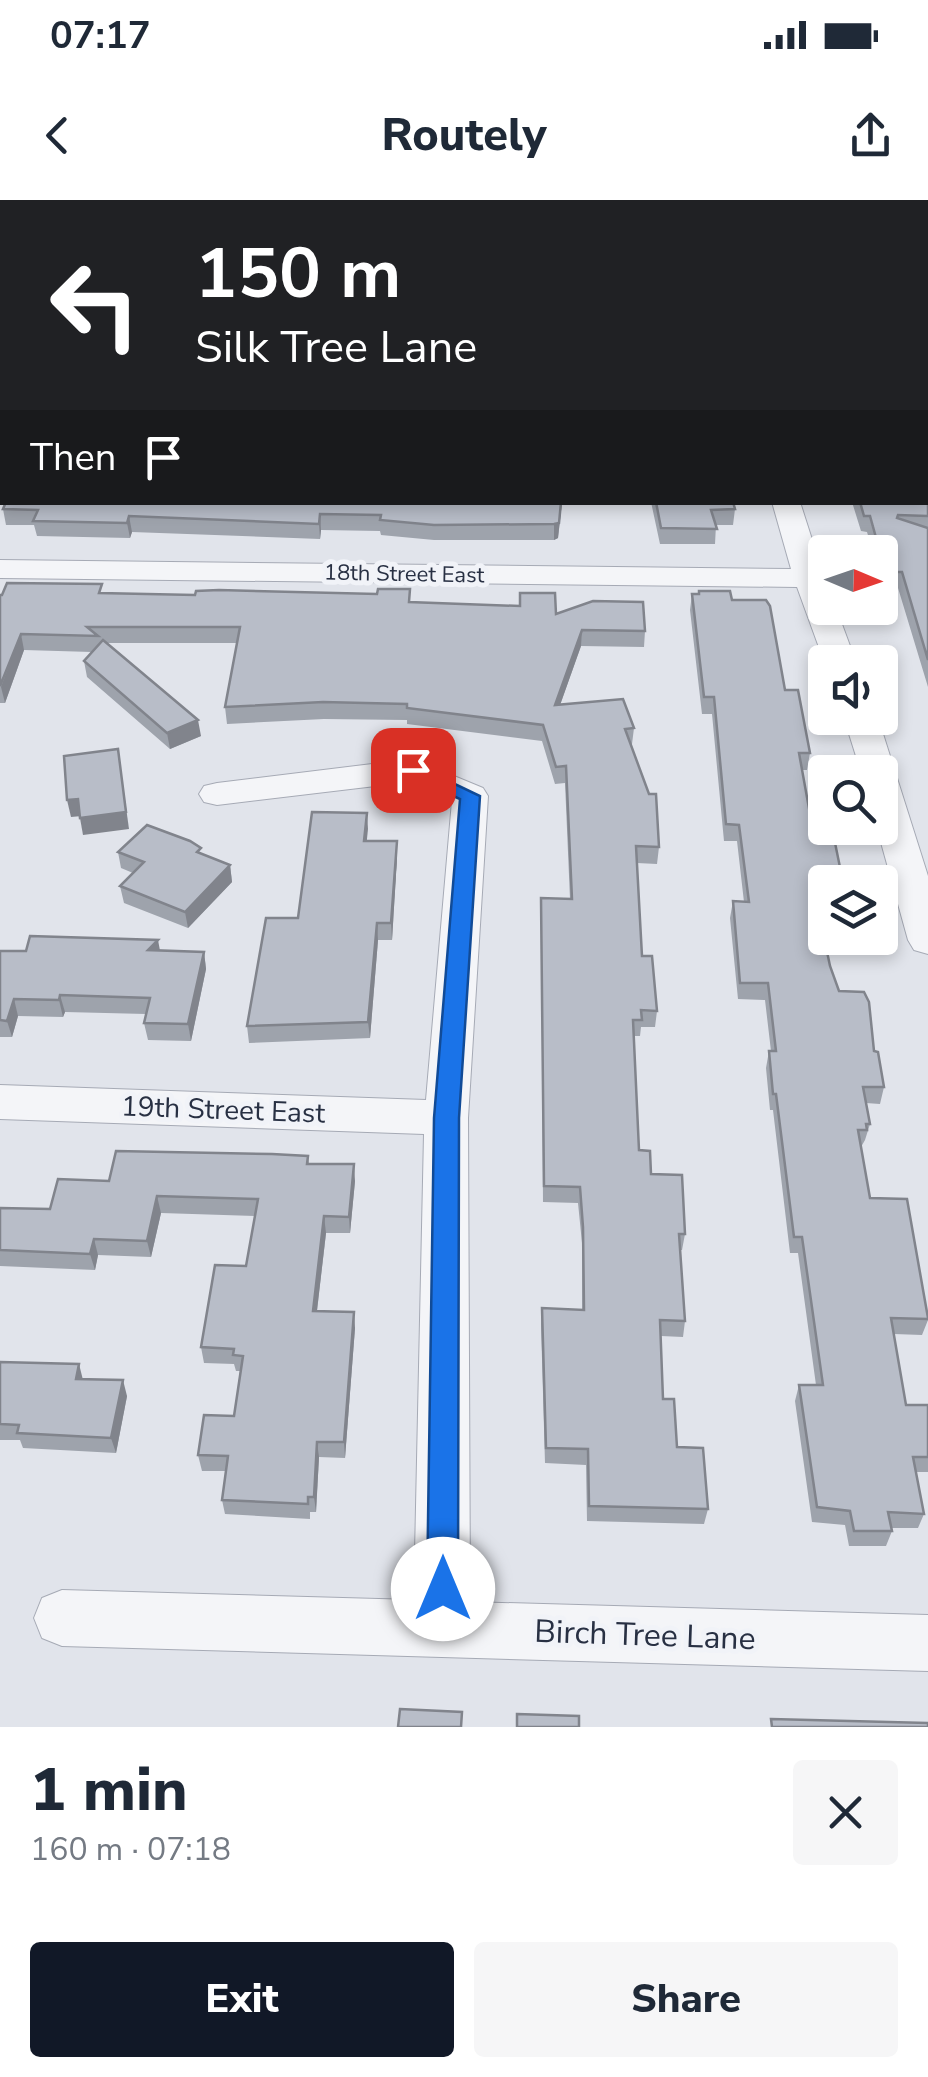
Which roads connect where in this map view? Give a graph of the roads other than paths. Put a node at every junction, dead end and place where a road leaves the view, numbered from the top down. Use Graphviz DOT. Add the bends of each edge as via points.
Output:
graph roads {
  1 [pos="787,505"];
  2 [pos="0,569"];
  3 [pos="808,578"];
  4 [pos="216,794"];
  5 [pos="898,839"];
  6 [pos="928,940"];
  7 [pos="0,1102"];
  8 [pos="446,1118"];
  9 [pos="62,1618"];
  10 [pos="442,1628"];
  11 [pos="928,1643"];
  1 -- 3 [label="street"];
  2 -- 3 [label="street, 18th Street East"];
  4 -- 8 [label="street" via="413,770 470,796"];
  5 -- 6 [label="street"];
  7 -- 8 [label="street, 19th Street East"];
  8 -- 10 [label="street"];
  9 -- 10 [label="street, Birch Tree Lane"];
  10 -- 11 [label="street, Birch Tree Lane"];
}
